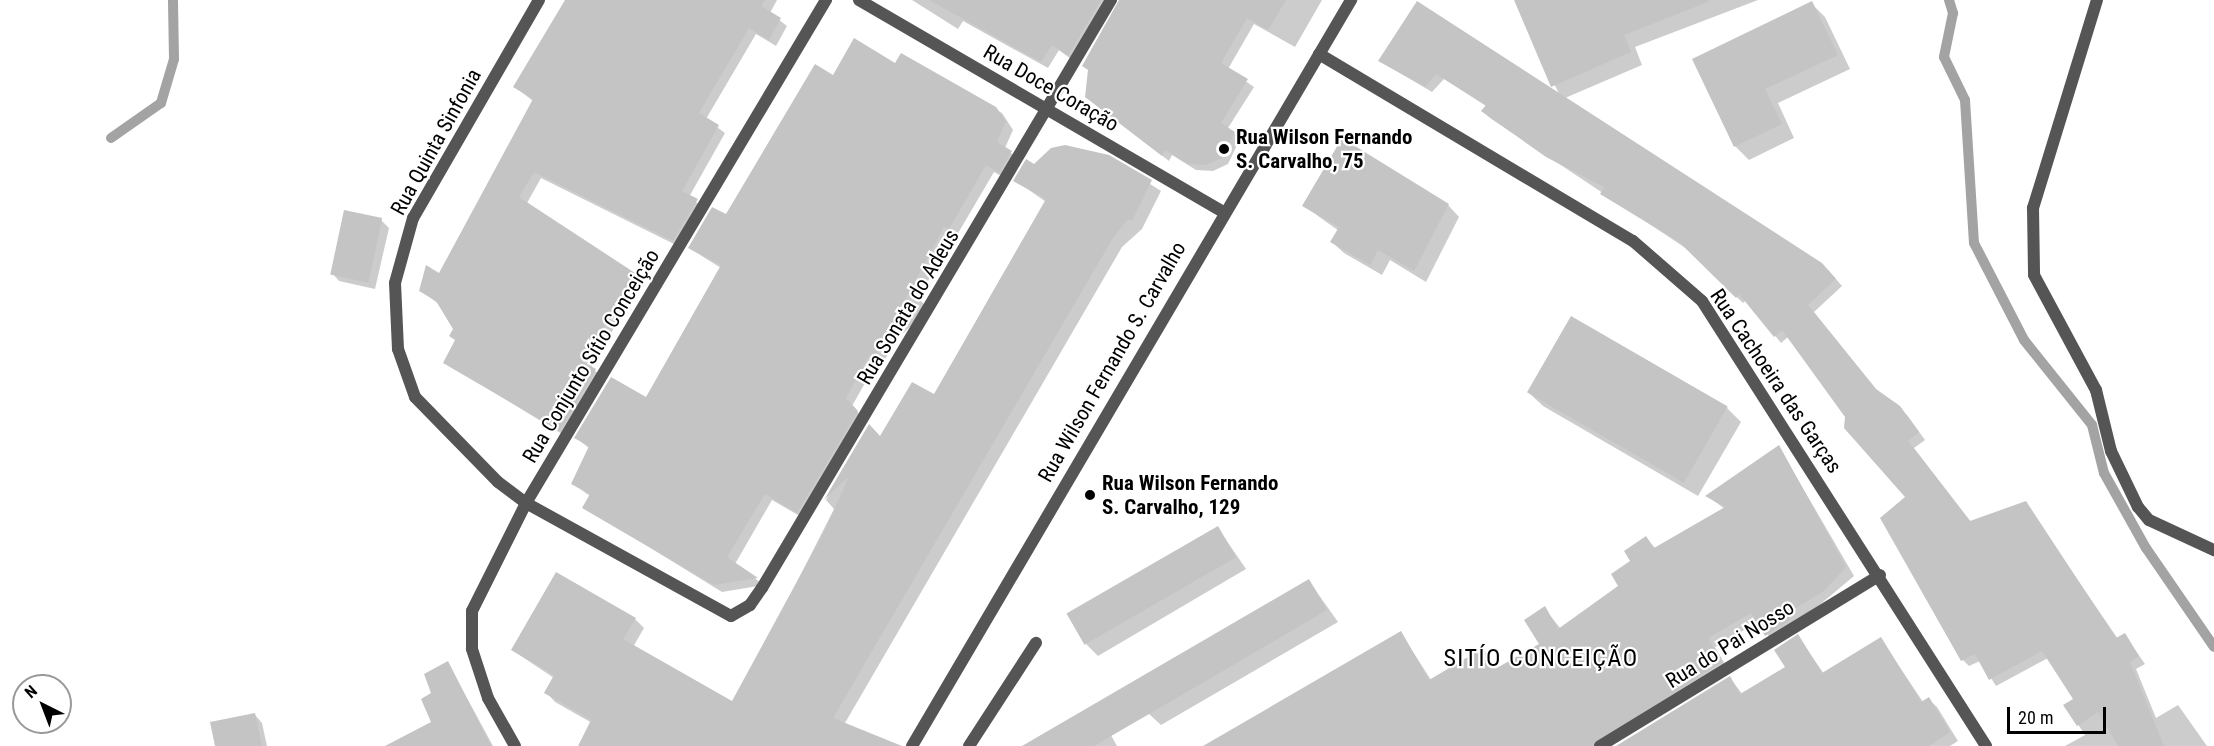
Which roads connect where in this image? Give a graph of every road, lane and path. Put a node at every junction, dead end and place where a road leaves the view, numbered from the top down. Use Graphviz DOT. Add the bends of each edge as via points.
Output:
graph roads {
  1 [pos="539,0"];
  2 [pos="825,0"];
  3 [pos="859,0"];
  4 [pos="1111,0"];
  5 [pos="1351,0"];
  6 [pos="2097,0"];
  7 [pos="1319,54"];
  8 [pos="1049,109"];
  9 [pos="1223,212"];
  10 [pos="526,503"];
  11 [pos="2214,550"];
  12 [pos="1880,575"];
  13 [pos="722,615"];
  14 [pos="1036,643"];
  15 [pos="515,746"];
  16 [pos="912,746"];
  17 [pos="969,746"];
  18 [pos="1600,746"];
  19 [pos="1986,746"];
  1 -- 10 [label="street, Rua Quinta Sinfonia" via="413,218 395,283 398,349 415,397 447,436"];
  2 -- 10 [label="street, Rua Conjunto Sítio Conceição"];
  3 -- 8 [label="street, Rua Doce Coração"];
  4 -- 8 [label="street, Rua Sonata do Adeus"];
  5 -- 7 [label="street, Rua Wilson Fernando S. Carvalho"];
  6 -- 11 [label="street" via="2033,208 2034,275 2096,390 2111,451 2138,507 2149,520"];
  7 -- 9 [label="street, Rua Wilson Fernando S. Carvalho"];
  7 -- 12 [label="street, Rua Cachoeira das Garças" via="1633,241 1668,268 1702,301 1736,348"];
  8 -- 9 [label="street, Rua Doce Coração"];
  8 -- 13 [label="street, Rua Sonata do Adeus" via="762,588 739,613"];
  9 -- 16 [label="street, Rua Wilson Fernando S. Carvalho"];
  10 -- 13 [label="street, Rua Quinta Sinfonia"];
  10 -- 15 [label="street, Rua Conjunto Sítio Conceição" via="493,563 469,632 488,698"];
  12 -- 18 [label="street, Rua do Pai Nosso"];
  12 -- 19 [label="street, Rua Cachoeira das Garças"];
  14 -- 17 [label="street"];
}
